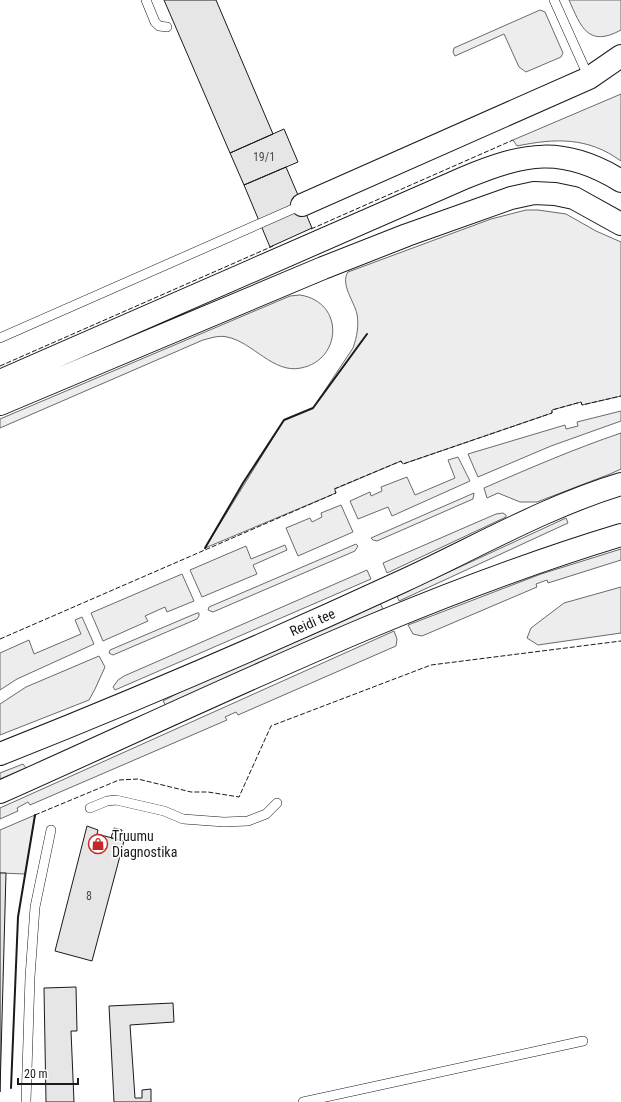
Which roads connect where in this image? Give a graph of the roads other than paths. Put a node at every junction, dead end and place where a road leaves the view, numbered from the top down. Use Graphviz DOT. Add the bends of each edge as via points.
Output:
graph roads {
  1 [pos="146,0"];
  2 [pos="554,0"];
  3 [pos="167,27"];
  4 [pos="621,56"];
  5 [pos="621,73"];
  6 [pos="589,78"];
  7 [pos="621,181"];
  8 [pos="302,204"];
  9 [pos="621,224"];
  10 [pos="327,237"];
  11 [pos="323,268"];
  12 [pos="0,338"];
  13 [pos="0,381"];
  14 [pos="0,404"];
  15 [pos="621,484"];
  16 [pos="621,527"];
  17 [pos="621,535"];
  18 [pos="551,556"];
  19 [pos="0,754"];
  20 [pos="0,792"];
  21 [pos="276,803"];
  22 [pos="90,808"];
  23 [pos="50,830"];
  24 [pos="583,1041"];
  25 [pos="26,1102"];
  26 [pos="303,1102"];
  1 -- 3 [label="lane" via="155,22 159,26"];
  2 -- 6 [label="lane"];
  4 -- 6 [label="street"];
  5 -- 6 [label="street"];
  6 -- 8 [label="street"];
  7 -- 10 [label="street" via="598,167 576,160 554,156 518,160 484,170"];
  8 -- 12 [label="lane"];
  9 -- 11 [label="street" via="574,198 534,193 483,207"];
  10 -- 11 [label="street" via="322,254"];
  10 -- 13 [label="street"];
  11 -- 14 [label="street"];
  15 -- 19 [label="street, Reidi tee" via="566,504 403,581 96,716"];
  16 -- 18 [label="street"];
  17 -- 18 [label="street, Reidi tee"];
  18 -- 20 [label="street, Reidi tee" via="396,615"];
  21 -- 22 [label="lane" via="266,814 248,821 224,822 183,819 164,811 116,800"];
  23 -- 25 [label="lane" via="35,907"];
  24 -- 26 [label="lane"];
}
